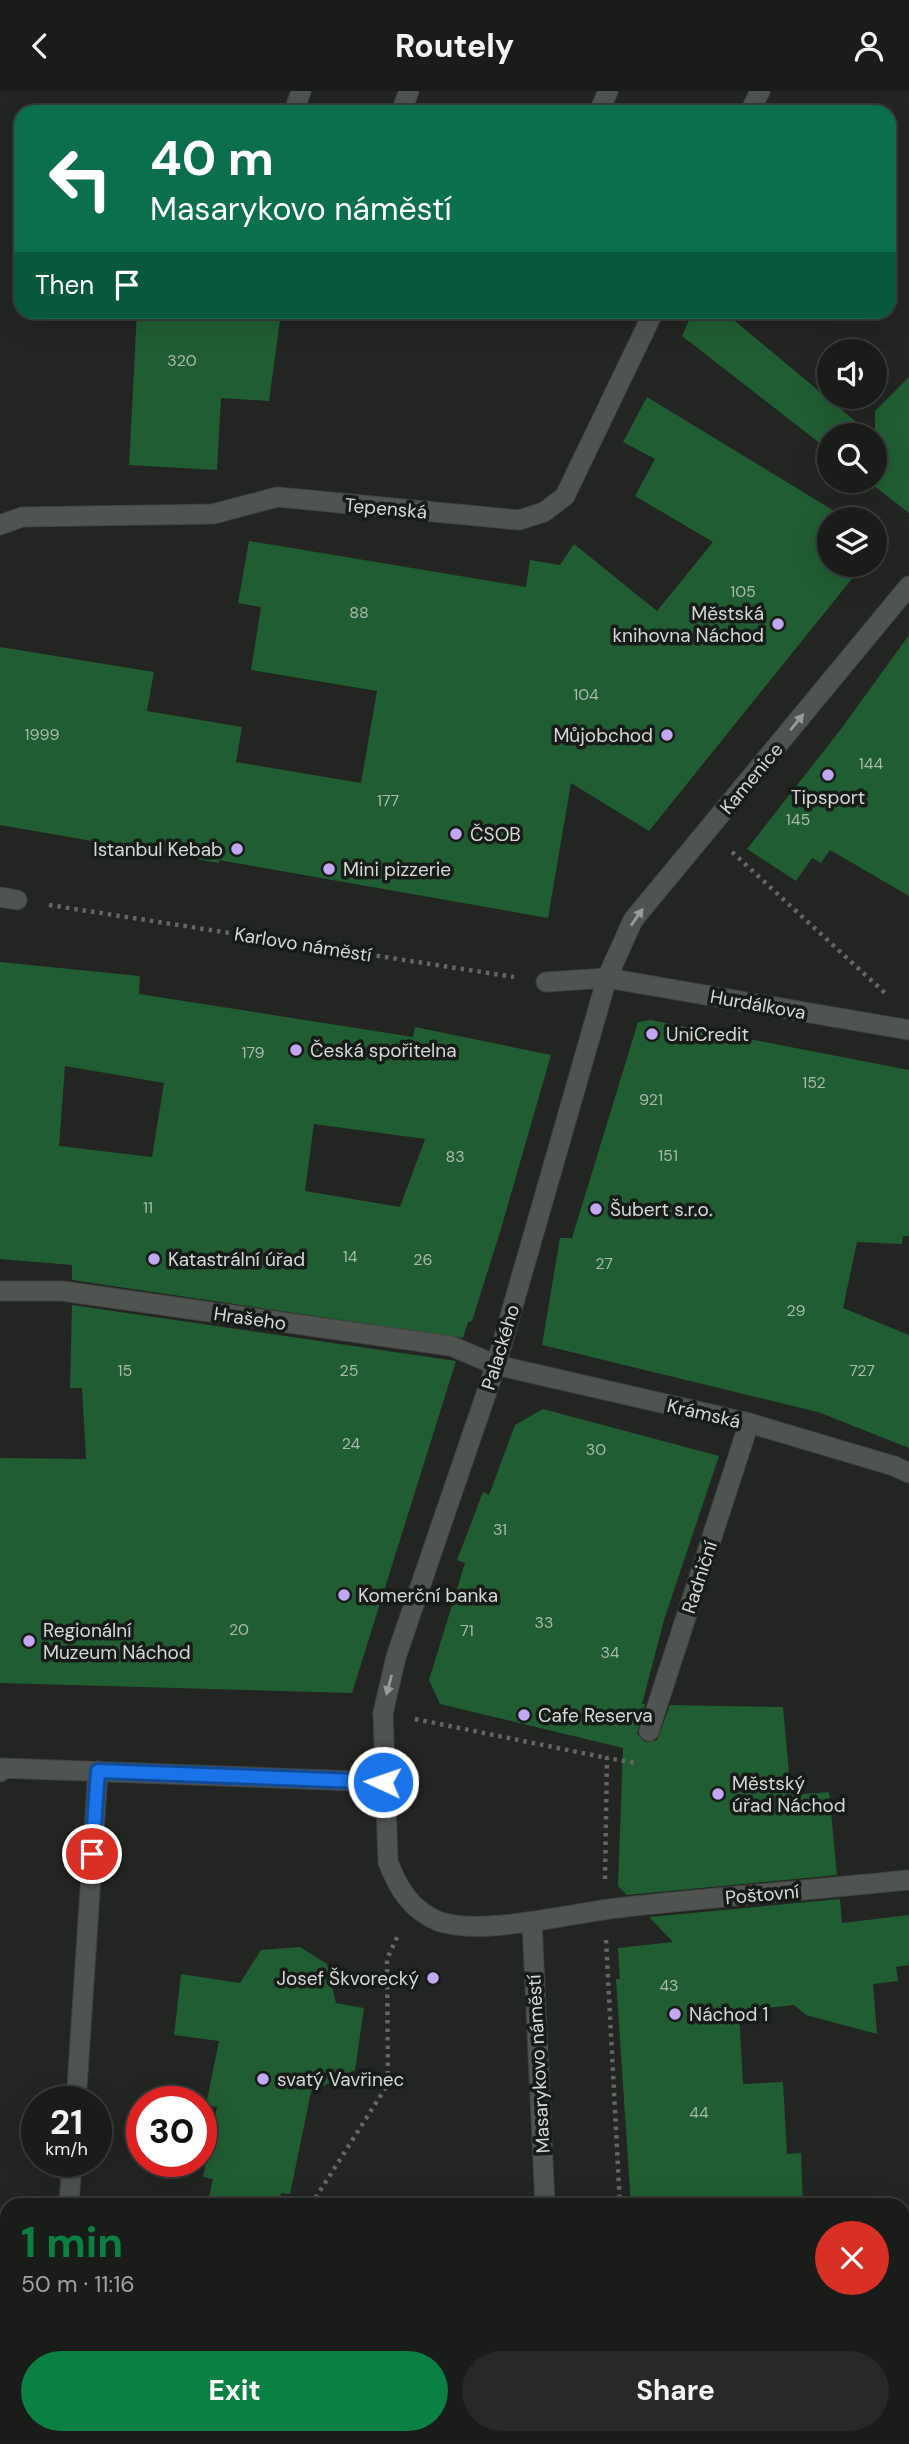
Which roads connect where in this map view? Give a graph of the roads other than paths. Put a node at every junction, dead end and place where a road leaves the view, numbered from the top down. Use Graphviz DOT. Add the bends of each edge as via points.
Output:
graph roads {
  1 [pos="650,319"];
  2 [pos="0,525"];
  3 [pos="909,586"];
  4 [pos="607,978"];
  5 [pos="546,982"];
  6 [pos="909,1030"];
  7 [pos="0,1291"];
  8 [pos="496,1365"];
  9 [pos="749,1423"];
  10 [pos="909,1473"];
  11 [pos="649,1731"];
  12 [pos="0,1769"];
  13 [pos="98,1771"];
  14 [pos="383,1782"];
  15 [pos="909,1880"];
  16 [pos="532,1922"];
  17 [pos="77,2086"];
  18 [pos="71,2177"];
  19 [pos="69,2198"];
  20 [pos="545,2198"];
  1 -- 2 [label="street, Tepenská" via="565,496 544,512 519,520 277,498 213,514 22,517"];
  4 -- 3 [label="street, Kamenice, one-way" via="633,919"];
  4 -- 5 [label="street"];
  4 -- 6 [label="street, Hurdálkova"];
  4 -- 8 [label="street, Palackého"];
  7 -- 8 [label="street, Hrašeho" via="62,1291 451,1346"];
  8 -- 9 [label="street, Krámská"];
  8 -- 14 [label="street, Palackého, one-way" via="396,1657 383,1713"];
  9 -- 10 [label="street, Krámská"];
  9 -- 11 [label="street, Radniční"];
  12 -- 13 [label="street"];
  13 -- 14 [label="street"];
  13 -- 17 [label="street"];
  14 -- 16 [label="street" via="388,1862 412,1905 437,1921 456,1925"];
  15 -- 16 [label="street, Poštovní" via="610,1909"];
  16 -- 20 [label="street, Masarykovo náměstí"];
  18 -- 19 [label="street"];
}
